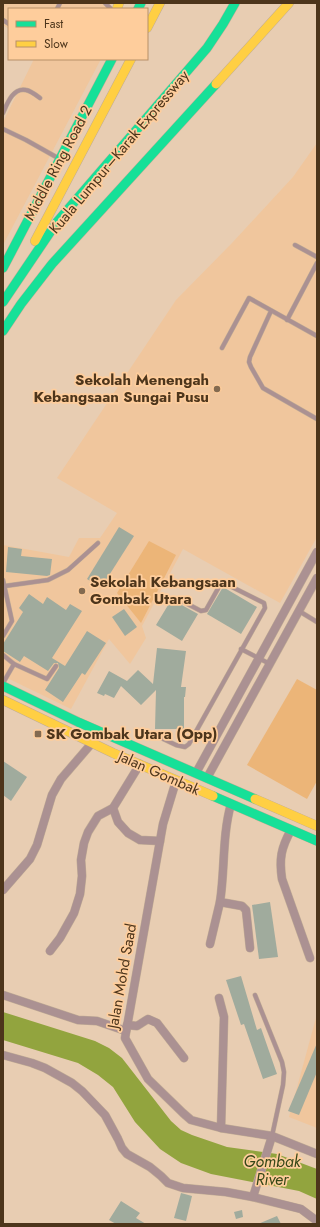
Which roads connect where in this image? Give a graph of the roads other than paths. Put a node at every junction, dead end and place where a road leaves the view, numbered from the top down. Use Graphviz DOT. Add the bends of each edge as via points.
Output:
graph roads {
  1 [pos="160,3"];
  2 [pos="235,3"];
  3 [pos="289,3"];
  4 [pos="148,26"];
  5 [pos="111,60"];
  6 [pos="130,60"];
  7 [pos="40,98"];
  8 [pos="3,113"];
  9 [pos="3,129"];
  10 [pos="60,159"];
  11 [pos="17,241"];
  12 [pos="295,245"];
  13 [pos="8,247"];
  14 [pos="317,257"];
  15 [pos="317,264"];
  16 [pos="3,268"];
  17 [pos="3,302"];
  18 [pos="271,311"];
  19 [pos="287,320"];
  20 [pos="3,331"];
  21 [pos="317,336"];
  22 [pos="222,348"];
  23 [pos="317,419"];
  24 [pos="98,543"];
  25 [pos="317,552"];
  26 [pos="317,578"];
  27 [pos="3,580"];
  28 [pos="4,586"];
  29 [pos="180,600"];
  30 [pos="299,611"];
  31 [pos="317,622"];
  32 [pos="3,636"];
  33 [pos="241,649"];
  34 [pos="3,655"];
  35 [pos="259,658"];
  36 [pos="14,664"];
  37 [pos="270,664"];
  38 [pos="56,666"];
  39 [pos="3,685"];
  40 [pos="3,700"];
  41 [pos="155,735"];
  42 [pos="92,742"];
  43 [pos="140,764"];
  44 [pos="196,773"];
  45 [pos="207,778"];
  46 [pos="176,781"];
  47 [pos="231,804"];
  48 [pos="113,808"];
  49 [pos="317,826"];
  50 [pos="291,830"];
  51 [pos="317,841"];
  52 [pos="160,842"];
  53 [pos="3,890"];
  54 [pos="220,902"];
  55 [pos="210,944"];
  56 [pos="250,948"];
  57 [pos="50,951"];
  58 [pos="310,958"];
  59 [pos="3,994"];
  60 [pos="255,996"];
  61 [pos="219,998"];
  62 [pos="127,1028"];
  63 [pos="3,1055"];
  64 [pos="184,1058"];
  65 [pos="221,1128"];
  66 [pos="271,1137"];
  67 [pos="317,1154"];
  68 [pos="254,1193"];
  69 [pos="317,1221"];
  1 -- 4 [label="main road"];
  2 -- 17 [label="main road, Kuala Lumpur–Karak Expressway" via="207,48 57,222"];
  3 -- 20 [label="main road" via="52,264"];
  5 -- 10 [label="main road, Middle Ring Road 2"];
  6 -- 17 [label="main road, Middle Ring Road 2"];
  7 -- 8 [label="lane" via="26,90 17,91 12,95"];
  9 -- 10 [label="lane"];
  10 -- 11 [label="main road, Middle Ring Road 2"];
  11 -- 13 [label="lane"];
  11 -- 16 [label="main road, Middle Ring Road 2"];
  12 -- 14 [label="lane"];
  15 -- 19 [label="lane"];
  18 -- 19 [label="lane"];
  18 -- 22 [label="lane" via="249,298"];
  18 -- 23 [label="lane" via="250,357 250,367 264,388"];
  19 -- 21 [label="lane"];
  24 -- 28 [label="lane" via="68,570 48,580"];
  25 -- 35 [label="street"];
  26 -- 30 [label="street"];
  27 -- 28 [label="lane"];
  28 -- 32 [label="lane" via="12,622"];
  29 -- 33 [label="lane" via="201,611 206,610 224,582 264,603 265,608"];
  30 -- 31 [label="lane"];
  30 -- 37 [label="street"];
  33 -- 35 [label="lane"];
  33 -- 41 [label="lane" via="189,744 185,747 176,745"];
  34 -- 36 [label="lane"];
  35 -- 37 [label="lane"];
  35 -- 44 [label="street"];
  36 -- 38 [label="lane" via="47,679"];
  36 -- 39 [label="lane"];
  37 -- 45 [label="street"];
  39 -- 44 [label="main road, Jalan Gombak" via="78,722"];
  40 -- 42 [label="main road, Jalan Gombak"];
  42 -- 43 [label="main road, Jalan Gombak"];
  42 -- 53 [label="street" via="61,779 52,795 37,845 30,859"];
  43 -- 46 [label="main road, Jalan Gombak"];
  43 -- 48 [label="street"];
  44 -- 45 [label="main road, Jalan Gombak"];
  45 -- 49 [label="main road, Jalan Gombak"];
  46 -- 47 [label="main road, Jalan Gombak"];
  46 -- 52 [label="street, Jalan Mohd Saad"];
  47 -- 50 [label="main road, Jalan Gombak"];
  47 -- 54 [label="street" via="227,818"];
  48 -- 52 [label="street" via="118,822 128,833 140,840"];
  48 -- 57 [label="street" via="98,816 88,832 81,860 80,894 74,913"];
  50 -- 51 [label="main road, Jalan Gombak"];
  50 -- 58 [label="street" via="284,841 280,866 282,879"];
  52 -- 62 [label="street, Jalan Mohd Saad"];
  54 -- 55 [label="street"];
  54 -- 56 [label="street" via="242,906 246,910"];
  59 -- 62 [label="street" via="78,1020 97,1021"];
  60 -- 66 [label="lane" via="284,1072"];
  61 -- 65 [label="street" via="224,1017"];
  62 -- 64 [label="street" via="137,1026 148,1019 158,1023"];
  62 -- 65 [label="street, Jalan Mohd Saad" via="125,1038 148,1079 191,1120"];
  63 -- 68 [label="street" via="32,1063 72,1083 105,1115 127,1154 150,1167 168,1183 183,1188"];
  65 -- 66 [label="street, Jalan Mohd Saad"];
  66 -- 67 [label="street, Jalan Mohd Saad"];
  66 -- 68 [label="street"];
  68 -- 69 [label="street" via="301,1209"];
}
